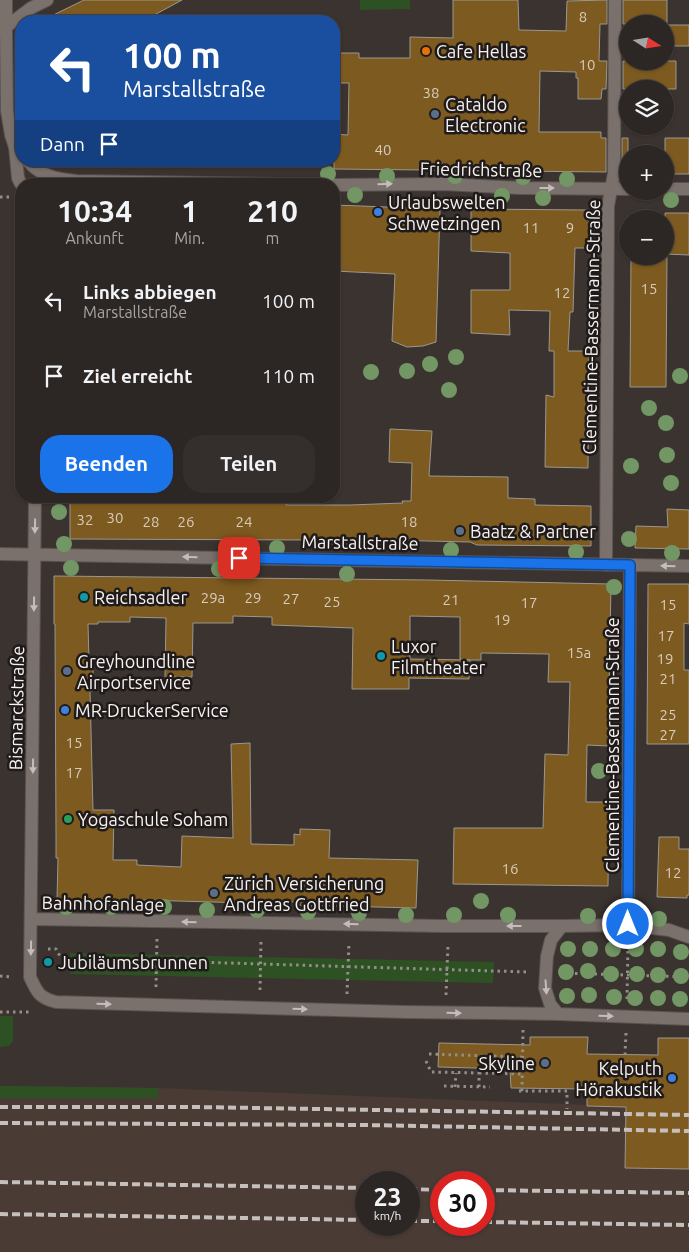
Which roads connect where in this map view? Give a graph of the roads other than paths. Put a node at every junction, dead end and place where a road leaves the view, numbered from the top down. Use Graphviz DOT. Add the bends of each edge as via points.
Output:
graph roads {
  1 [pos="6,0"];
  2 [pos="47,0"];
  3 [pos="615,0"];
  4 [pos="22,15"];
  5 [pos="15,20"];
  6 [pos="3,29"];
  7 [pos="4,108"];
  8 [pos="15,144"];
  9 [pos="32,167"];
  10 [pos="56,178"];
  11 [pos="340,185"];
  12 [pos="611,188"];
  13 [pos="619,188"];
  14 [pos="674,189"];
  15 [pos="689,189"];
  16 [pos="36,503"];
  17 [pos="0,554"];
  18 [pos="35,555"];
  19 [pos="606,565"];
  20 [pos="630,565"];
  21 [pos="689,566"];
  22 [pos="32,920"];
  23 [pos="628,924"];
  24 [pos="562,926"];
  25 [pos="689,937"];
  26 [pos="558,1014"];
  27 [pos="689,1019"];
  1 -- 6 [label="street"];
  2 -- 4 [label="street"];
  3 -- 12 [label="street, Clementine-Bassermann-Straße" via="614,173"];
  5 -- 6 [label="street"];
  6 -- 7 [label="street"];
  7 -- 8 [label="street"];
  9 -- 10 [label="street"];
  11 -- 12 [label="street, Friedrichstraße, one-way"];
  12 -- 13 [label="street, Friedrichstraße"];
  12 -- 19 [label="street, Clementine-Bassermann-Straße" via="608,206"];
  14 -- 15 [label="street"];
  16 -- 18 [label="street, Bismarckstraße, one-way"];
  17 -- 18 [label="street, Marstallstraße"];
  19 -- 18 [label="street, Marstallstraße, one-way"];
  18 -- 22 [label="street, Bismarckstraße, one-way"];
  19 -- 20 [label="street, Marstallstraße"];
  21 -- 20 [label="street, Marstallstraße, one-way"];
  20 -- 23 [label="street, Clementine-Bassermann-Straße"];
  24 -- 22 [label="street, Bahnhofanlage, one-way"];
  22 -- 26 [label="street, Bahnhofanlage, one-way" via="30,977 41,997 56,1002"];
  23 -- 24 [label="street, Bahnhofanlage"];
  23 -- 25 [label="street, Bahnhofanlage" via="669,930"];
  24 -- 26 [label="street, one-way" via="551,940 545,988 550,1004"];
  26 -- 27 [label="street, Bahnhofanlage, one-way"];
}
